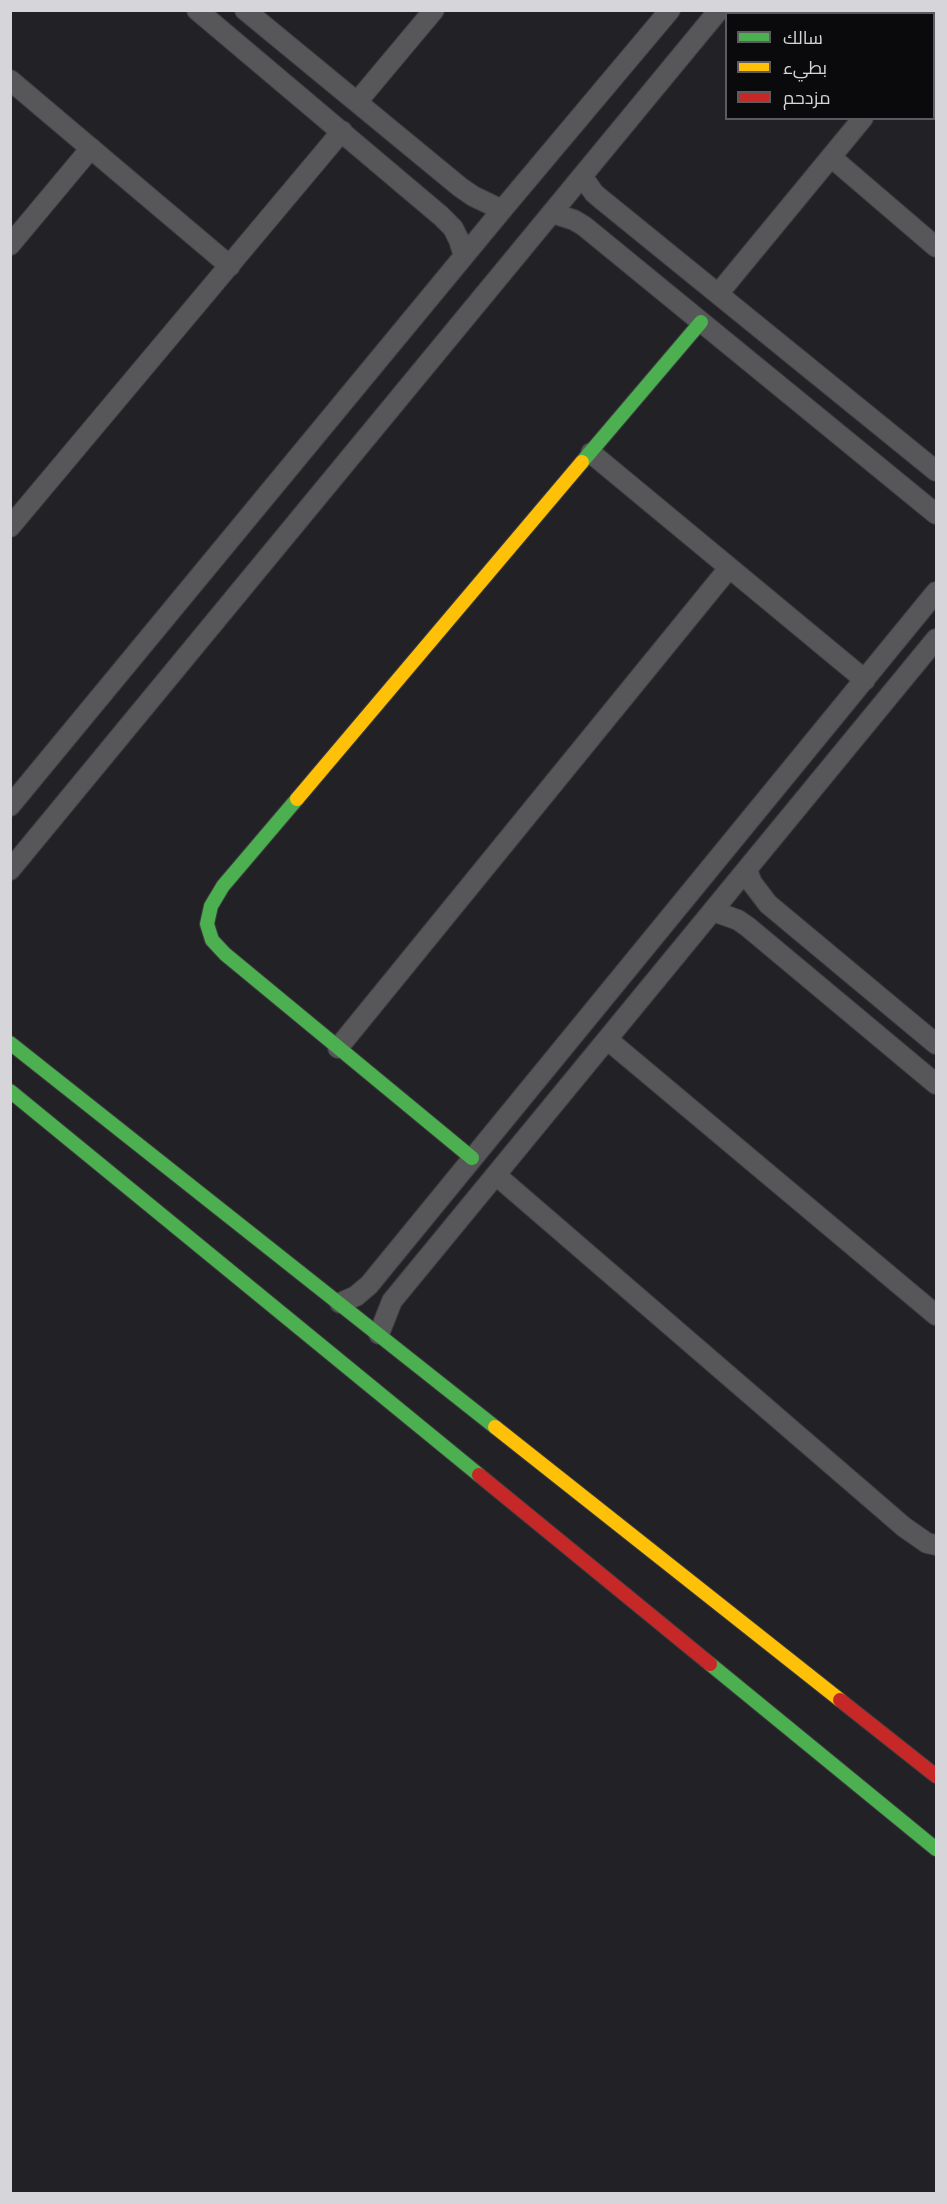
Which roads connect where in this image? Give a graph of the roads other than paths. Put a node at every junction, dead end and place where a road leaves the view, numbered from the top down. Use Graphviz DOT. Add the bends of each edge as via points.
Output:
graph roads {
  1 [pos="197,10"];
  2 [pos="245,10"];
  3 [pos="434,10"];
  4 [pos="670,10"];
  5 [pos="719,10"];
  6 [pos="10,80"];
  7 [pos="357,102"];
  8 [pos="861,120"];
  9 [pos="342,131"];
  10 [pos="91,148"];
  11 [pos="831,158"];
  12 [pos="582,176"];
  13 [pos="502,210"];
  14 [pos="552,213"];
  15 [pos="10,245"];
  16 [pos="936,247"];
  17 [pos="464,256"];
  18 [pos="230,266"];
  19 [pos="718,294"];
  20 [pos="701,322"];
  21 [pos="591,453"];
  22 [pos="936,471"];
  23 [pos="936,514"];
  24 [pos="10,527"];
  25 [pos="729,568"];
  26 [pos="936,592"];
  27 [pos="936,639"];
  28 [pos="865,680"];
  29 [pos="10,806"];
  30 [pos="10,870"];
  31 [pos="747,870"];
  32 [pos="713,911"];
  33 [pos="608,1040"];
  34 [pos="10,1043"];
  35 [pos="936,1044"];
  36 [pos="339,1048"];
  37 [pos="936,1084"];
  38 [pos="10,1091"];
  39 [pos="472,1158"];
  40 [pos="496,1175"];
  41 [pos="340,1303"];
  42 [pos="936,1315"];
  43 [pos="379,1334"];
  44 [pos="936,1545"];
  45 [pos="936,1776"];
  46 [pos="936,1849"];
  1 -- 9 [label="street"];
  2 -- 7 [label="street"];
  3 -- 7 [label="street"];
  4 -- 13 [label="street"];
  5 -- 12 [label="street"];
  6 -- 10 [label="street"];
  7 -- 13 [label="street" via="473,196"];
  8 -- 11 [label="street"];
  9 -- 17 [label="street" via="453,228"];
  9 -- 18 [label="street"];
  10 -- 15 [label="street"];
  10 -- 18 [label="street"];
  11 -- 16 [label="street"];
  11 -- 19 [label="street"];
  12 -- 14 [label="street"];
  12 -- 19 [label="street" via="594,193"];
  13 -- 17 [label="street"];
  14 -- 20 [label="street" via="584,226"];
  14 -- 30 [label="street"];
  17 -- 29 [label="street"];
  18 -- 24 [label="street"];
  19 -- 22 [label="street"];
  20 -- 21 [label="street"];
  20 -- 23 [label="street"];
  21 -- 25 [label="street"];
  21 -- 36 [label="street" via="223,886 211,906 207,924 212,940"];
  25 -- 28 [label="street"];
  25 -- 36 [label="street"];
  26 -- 28 [label="street"];
  27 -- 31 [label="street"];
  28 -- 39 [label="street"];
  31 -- 32 [label="street"];
  31 -- 35 [label="street" via="768,904"];
  32 -- 33 [label="street"];
  32 -- 37 [label="street" via="748,927"];
  33 -- 40 [label="street"];
  33 -- 42 [label="street"];
  34 -- 41 [label="street"];
  36 -- 39 [label="street"];
  38 -- 46 [label="street"];
  39 -- 41 [label="street" via="369,1286"];
  40 -- 43 [label="street" via="392,1300"];
  40 -- 44 [label="street" via="904,1527"];
  41 -- 43 [label="street"];
  43 -- 45 [label="street"];
}
